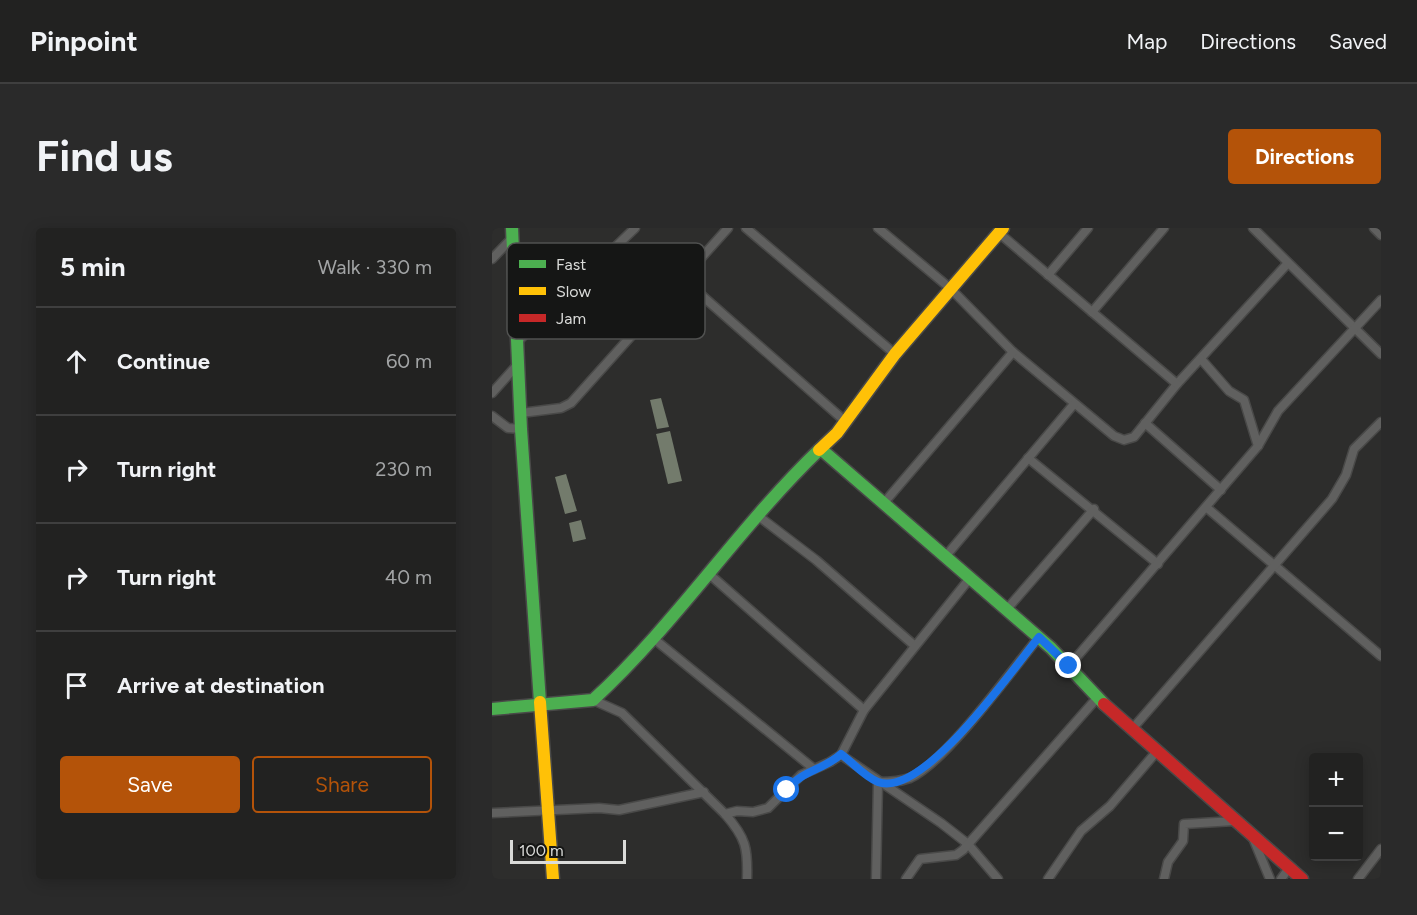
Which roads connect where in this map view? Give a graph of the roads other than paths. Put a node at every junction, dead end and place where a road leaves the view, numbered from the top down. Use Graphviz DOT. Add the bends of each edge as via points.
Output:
graph roads {
  1 [pos="634,228"];
  2 [pos="728,228"];
  3 [pos="746,228"];
  4 [pos="878,228"];
  5 [pos="895,228"];
  6 [pos="1088,228"];
  7 [pos="1164,228"];
  8 [pos="1253,228"];
  9 [pos="1374,228"];
  10 [pos="1001,230"];
  11 [pos="512,232"];
  12 [pos="1381,235"];
  13 [pos="888,236"];
  14 [pos="619,243"];
  15 [pos="705,254"];
  16 [pos="492,260"];
  17 [pos="1288,263"];
  18 [pos="1048,275"];
  19 [pos="951,289"];
  20 [pos="705,298"];
  21 [pos="1381,300"];
  22 [pos="1092,312"];
  23 [pos="1355,330"];
  24 [pos="518,339"];
  25 [pos="521,339"];
  26 [pos="629,339"];
  27 [pos="518,342"];
  28 [pos="1013,352"];
  29 [pos="895,354"];
  30 [pos="1381,354"];
  31 [pos="1201,359"];
  32 [pos="518,364"];
  33 [pos="1177,384"];
  34 [pos="492,393"];
  35 [pos="1074,404"];
  36 [pos="521,413"];
  37 [pos="492,416"];
  38 [pos="846,422"];
  39 [pos="1381,422"];
  40 [pos="1145,423"];
  41 [pos="521,429"];
  42 [pos="1258,447"];
  43 [pos="822,450"];
  44 [pos="1029,458"];
  45 [pos="1221,490"];
  46 [pos="883,504"];
  47 [pos="1206,507"];
  48 [pos="1094,509"];
  49 [pos="757,515"];
  50 [pos="945,557"];
  51 [pos="1158,564"];
  52 [pos="1275,565"];
  53 [pos="708,573"];
  54 [pos="970,578"];
  55 [pos="1007,609"];
  56 [pos="1039,637"];
  57 [pos="653,638"];
  58 [pos="915,646"];
  59 [pos="1381,656"];
  60 [pos="1069,666"];
  61 [pos="1097,698"];
  62 [pos="593,700"];
  63 [pos="542,704"];
  64 [pos="492,709"];
  65 [pos="864,710"];
  66 [pos="1133,728"];
  67 [pos="1158,750"];
  68 [pos="841,754"];
  69 [pos="814,769"];
  70 [pos="878,782"];
  71 [pos="704,792"];
  72 [pos="549,810"];
  73 [pos="492,813"];
  74 [pos="725,814"];
  75 [pos="1234,821"];
  76 [pos="1253,838"];
  77 [pos="968,844"];
  78 [pos="1381,849"];
  79 [pos="1289,868"];
  80 [pos="553,879"];
  81 [pos="747,879"];
  82 [pos="876,879"];
  83 [pos="906,879"];
  84 [pos="998,879"];
  85 [pos="1048,879"];
  86 [pos="1164,879"];
  87 [pos="1270,879"];
  88 [pos="1281,879"];
  89 [pos="1302,879"];
  90 [pos="1358,879"];
  1 -- 14 [label="street"];
  2 -- 15 [label="street"];
  3 -- 29 [label="street"];
  4 -- 13 [label="street"];
  5 -- 13 [label="street"];
  6 -- 18 [label="street"];
  7 -- 22 [label="street"];
  8 -- 17 [label="street"];
  9 -- 12 [label="street"];
  10 -- 18 [label="street"];
  10 -- 19 [label="street"];
  11 -- 16 [label="street"];
  13 -- 19 [label="street"];
  17 -- 23 [label="street"];
  17 -- 31 [label="street"];
  18 -- 22 [label="street"];
  19 -- 28 [label="street"];
  19 -- 29 [label="street"];
  20 -- 38 [label="street"];
  21 -- 23 [label="street"];
  22 -- 33 [label="street"];
  23 -- 30 [label="street"];
  23 -- 42 [label="street" via="1278,411"];
  24 -- 27 [label="street"];
  25 -- 27 [label="street"];
  26 -- 36 [label="street" via="571,403"];
  27 -- 32 [label="street"];
  28 -- 35 [label="street"];
  28 -- 46 [label="street"];
  29 -- 38 [label="street"];
  31 -- 33 [label="street"];
  31 -- 42 [label="street" via="1229,391 1244,399"];
  32 -- 34 [label="street"];
  32 -- 36 [label="street"];
  33 -- 40 [label="street"];
  35 -- 40 [label="street" via="1119,439 1134,437"];
  35 -- 44 [label="street"];
  36 -- 41 [label="street"];
  37 -- 41 [label="street" via="508,428"];
  38 -- 43 [label="street"];
  39 -- 52 [label="street" via="1354,449 1346,475 1332,499"];
  40 -- 45 [label="street"];
  41 -- 63 [label="street"];
  42 -- 45 [label="street"];
  43 -- 46 [label="street"];
  43 -- 49 [label="street"];
  44 -- 48 [label="street"];
  44 -- 50 [label="street"];
  45 -- 47 [label="street"];
  46 -- 50 [label="street"];
  47 -- 51 [label="street"];
  47 -- 52 [label="street"];
  48 -- 51 [label="street"];
  48 -- 55 [label="street"];
  49 -- 53 [label="street"];
  49 -- 58 [label="street" via="816,560"];
  50 -- 54 [label="street"];
  51 -- 60 [label="street"];
  52 -- 59 [label="street"];
  52 -- 66 [label="street"];
  53 -- 57 [label="street"];
  53 -- 65 [label="street"];
  54 -- 55 [label="street"];
  54 -- 58 [label="street"];
  55 -- 56 [label="street"];
  56 -- 60 [label="street"];
  56 -- 70 [label="street" via="939,757 910,778"];
  57 -- 62 [label="street"];
  57 -- 69 [label="street"];
  58 -- 65 [label="street"];
  60 -- 61 [label="street"];
  61 -- 66 [label="street"];
  61 -- 77 [label="street"];
  62 -- 63 [label="street"];
  62 -- 71 [label="street" via="622,713"];
  63 -- 64 [label="street"];
  63 -- 72 [label="street"];
  65 -- 68 [label="street"];
  66 -- 67 [label="street"];
  67 -- 75 [label="street"];
  67 -- 85 [label="street" via="1110,806 1081,831"];
  68 -- 69 [label="street"];
  68 -- 70 [label="street"];
  69 -- 74 [label="street" via="796,778 768,808"];
  70 -- 77 [label="street"];
  70 -- 82 [label="street"];
  71 -- 72 [label="street" via="619,810"];
  71 -- 74 [label="street"];
  72 -- 73 [label="street"];
  72 -- 80 [label="street"];
  74 -- 81 [label="street" via="747,846"];
  75 -- 76 [label="street"];
  75 -- 86 [label="street" via="1184,824 1183,841 1168,862"];
  76 -- 79 [label="street"];
  76 -- 87 [label="street"];
  77 -- 83 [label="street" via="956,855 920,859"];
  77 -- 84 [label="street"];
  78 -- 90 [label="street"];
  79 -- 88 [label="street"];
  79 -- 89 [label="street"];
}
